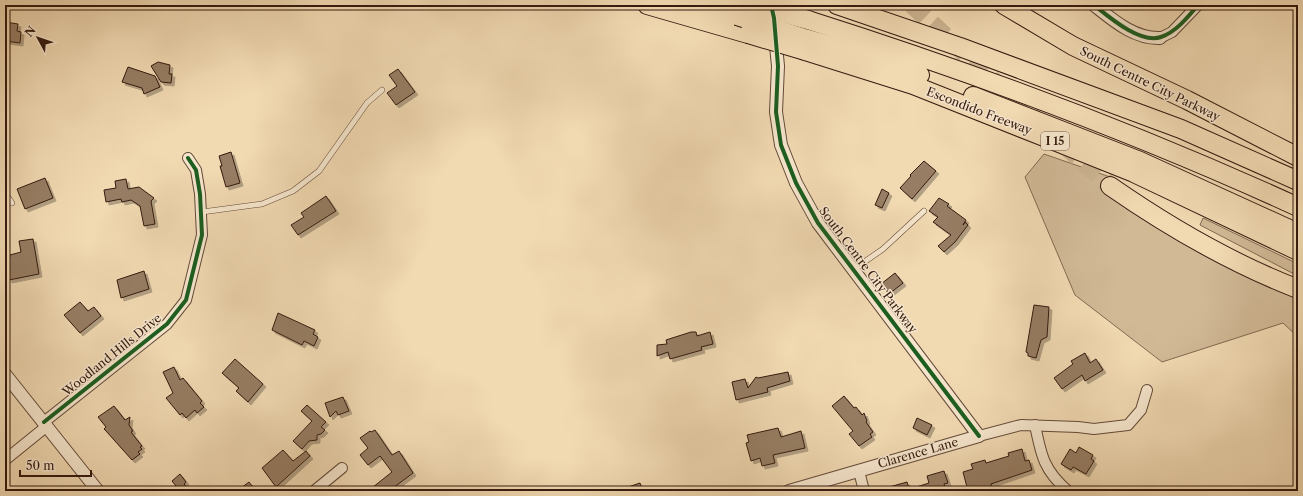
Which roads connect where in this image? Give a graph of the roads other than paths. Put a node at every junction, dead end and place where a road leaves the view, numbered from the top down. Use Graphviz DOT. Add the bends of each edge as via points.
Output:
graph roads {
  1 [pos="647,5"];
  2 [pos="696,5"];
  3 [pos="755,5"];
  4 [pos="771,5"];
  5 [pos="837,5"];
  6 [pos="1004,5"];
  7 [pos="1094,5"];
  8 [pos="1198,5"];
  9 [pos="806,36"];
  10 [pos="1160,38"];
  11 [pos="382,90"];
  12 [pos="1298,157"];
  13 [pos="188,158"];
  14 [pos="1298,181"];
  15 [pos="1110,186"];
  16 [pos="5,193"];
  17 [pos="12,203"];
  18 [pos="1298,207"];
  19 [pos="924,211"];
  20 [pos="202,212"];
  21 [pos="1298,233"];
  22 [pos="1298,251"];
  23 [pos="853,270"];
  24 [pos="1298,289"];
  25 [pos="5,374"];
  26 [pos="1147,390"];
  27 [pos="46,424"];
  28 [pos="1035,425"];
  29 [pos="979,436"];
  30 [pos="5,460"];
  31 [pos="342,468"];
  32 [pos="859,471"];
  33 [pos="98,491"];
  34 [pos="314,491"];
  35 [pos="789,491"];
  36 [pos="864,491"];
  37 [pos="1068,491"];
  1 -- 9 [label="highway, Escondido Freeway / I 15, bridge" via="748,34"];
  2 -- 9 [label="highway, bridge"];
  3 -- 9 [label="highway, bridge"];
  4 -- 23 [label="street, South Centre City Parkway" via="778,66 776,112 781,145 796,184 818,223"];
  5 -- 14 [label="highway" via="960,47 1181,130"];
  6 -- 12 [label="highway, South Centre City Parkway" via="1086,53 1187,100"];
  7 -- 10 [label="street" via="1140,36"];
  8 -- 10 [label="street" via="1172,32"];
  9 -- 18 [label="highway" via="905,51 1081,114 1192,159"];
  9 -- 21 [label="highway" via="871,57 1069,132 1199,187"];
  9 -- 22 [label="highway, Escondido Freeway / I 15" via="913,85 1148,180"];
  11 -- 20 [label="lane" via="367,103 320,171 293,192 262,204"];
  13 -- 20 [label="street, Woodland Hills Drive" via="196,170"];
  15 -- 24 [label="highway" via="1184,234 1248,268"];
  16 -- 17 [label="lane"];
  19 -- 23 [label="lane" via="883,249"];
  20 -- 27 [label="street, Woodland Hills Drive" via="202,235 186,300 167,324"];
  23 -- 29 [label="street, South Centre City Parkway"];
  25 -- 27 [label="street"];
  26 -- 28 [label="street, Clarence Lane" via="1140,410 1128,425 1094,429"];
  27 -- 30 [label="street, Woodland Hills Drive"];
  27 -- 33 [label="street"];
  28 -- 29 [label="street, Clarence Lane" via="1021,425"];
  28 -- 37 [label="street" via="1042,456 1054,480"];
  29 -- 32 [label="street, Clarence Lane"];
  31 -- 34 [label="street"];
  32 -- 35 [label="street, Clarence Lane"];
  32 -- 36 [label="street"];
}
